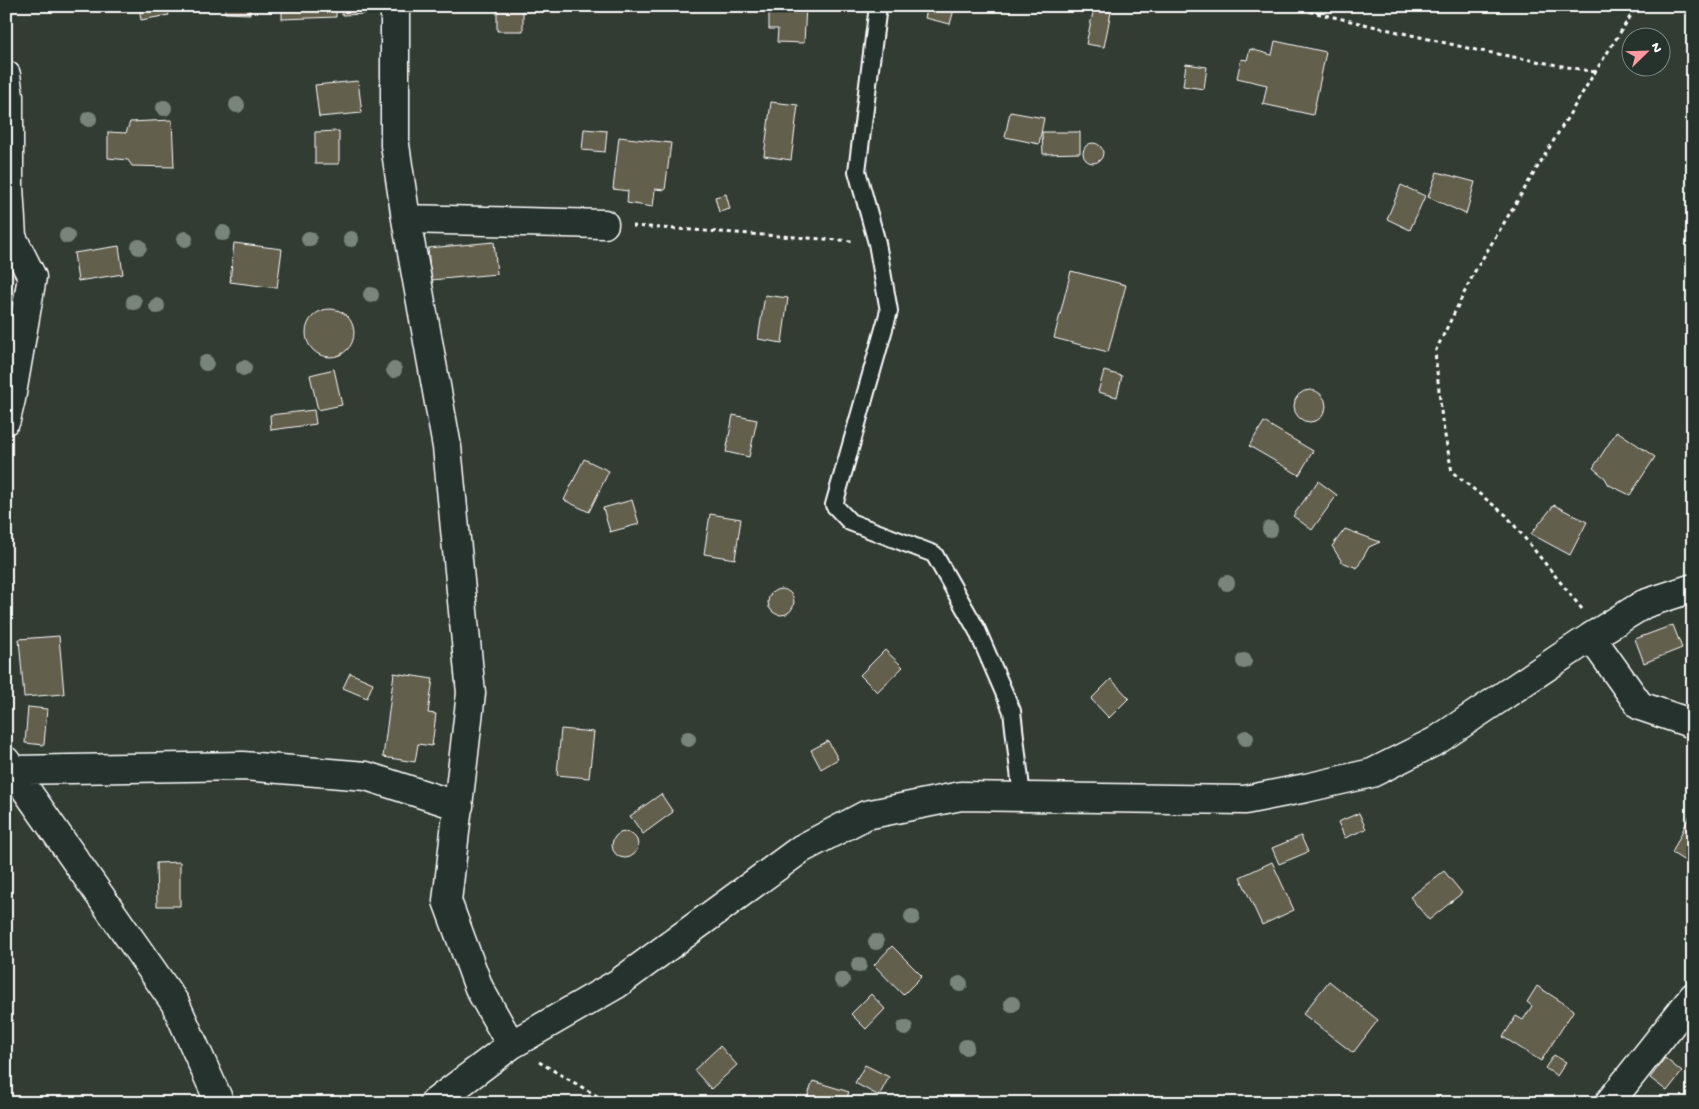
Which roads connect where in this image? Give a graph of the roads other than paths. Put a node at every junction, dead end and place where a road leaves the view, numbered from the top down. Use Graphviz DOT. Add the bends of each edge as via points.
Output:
graph roads {
  1 [pos="395,6"];
  2 [pos="878,6"];
  3 [pos="6,75"];
  4 [pos="406,219"];
  5 [pos="604,224"];
  6 [pos="6,420"];
  7 [pos="1693,588"];
  8 [pos="1591,637"];
  9 [pos="1693,724"];
  10 [pos="9,765"];
  11 [pos="1022,797"];
  12 [pos="459,806"];
  13 [pos="1693,997"];
  14 [pos="511,1045"];
  15 [pos="220,1103"];
  16 [pos="434,1103"];
  17 [pos="1609,1103"];
  1 -- 4 [label="street" via="395,145"];
  2 -- 11 [label="lane" via="857,171 877,243 889,311 834,505 850,522 934,554 977,630 1012,711"];
  3 -- 6 [label="street" via="12,237 32,277"];
  4 -- 5 [label="street"];
  4 -- 12 [label="street" via="447,447 471,693"];
  7 -- 8 [label="street" via="1644,604"];
  8 -- 9 [label="street" via="1640,706"];
  8 -- 11 [label="street" via="1436,741 1372,773 1244,800"];
  10 -- 12 [label="street" via="243,766 328,772 366,776"];
  10 -- 15 [label="street" via="175,1003"];
  11 -- 14 [label="street" via="961,796 866,815 801,849 617,984"];
  12 -- 14 [label="street" via="447,901 479,988"];
  13 -- 17 [label="street"];
  14 -- 16 [label="street"];
}
